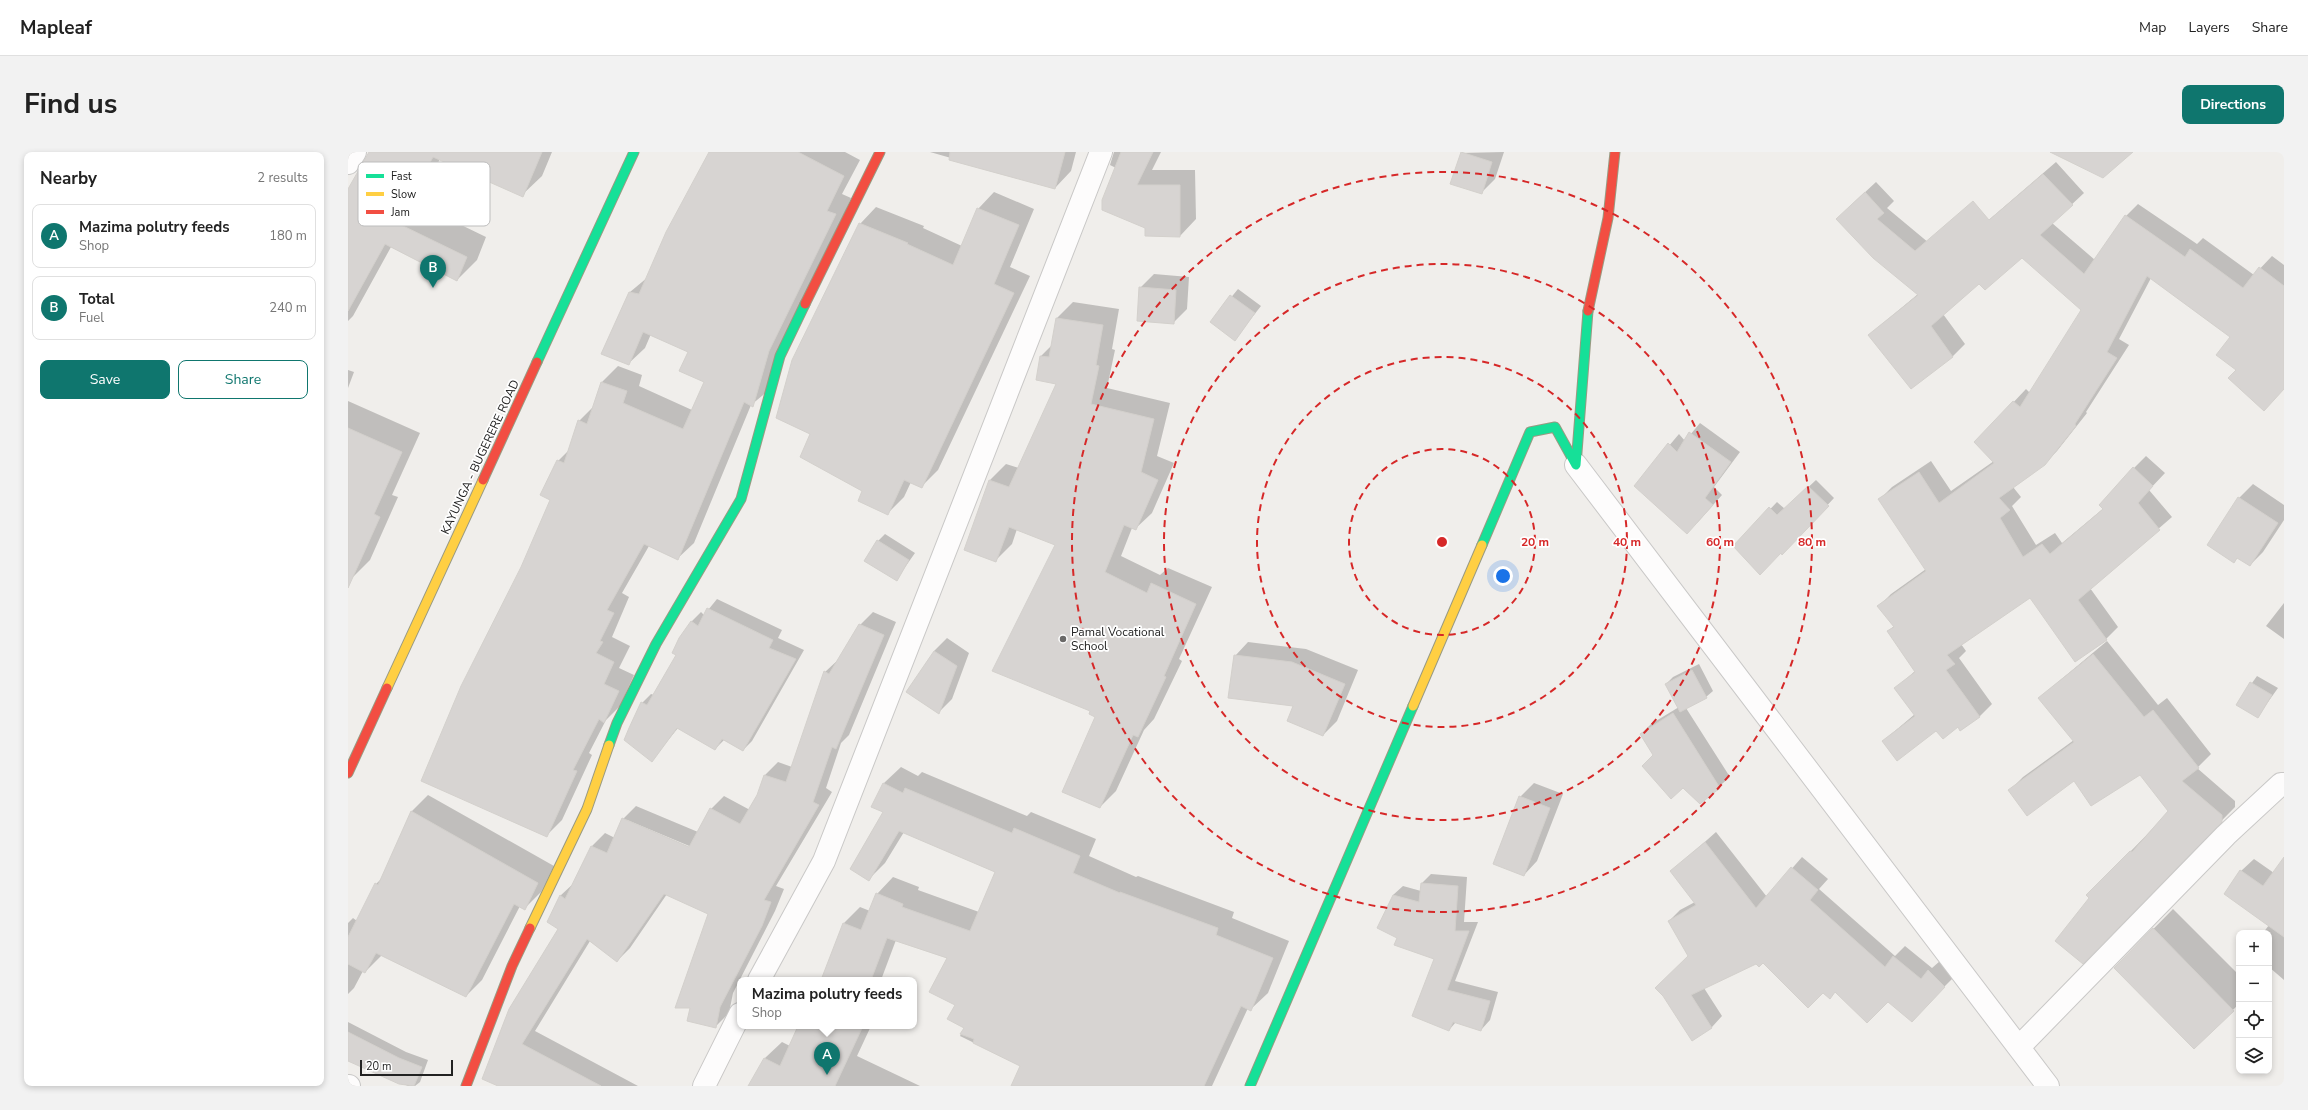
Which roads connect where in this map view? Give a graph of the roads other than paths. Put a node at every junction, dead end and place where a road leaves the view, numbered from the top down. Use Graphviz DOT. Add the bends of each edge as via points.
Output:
graph roads {
  1 [pos="355,152"];
  2 [pos="634,152"];
  3 [pos="880,152"];
  4 [pos="1101,152"];
  5 [pos="1615,152"];
  6 [pos="348,163"];
  7 [pos="1576,465"];
  8 [pos="348,772"];
  9 [pos="2284,784"];
  10 [pos="761,977"];
  11 [pos="737,1020"];
  12 [pos="2020,1046"];
  13 [pos="466,1086"];
  14 [pos="704,1086"];
  15 [pos="1250,1086"];
  16 [pos="2048,1086"];
  1 -- 6 [label="street"];
  2 -- 8 [label="street, KAYUNGA - BUGERERE ROAD"];
  3 -- 13 [label="street" via="780,356 741,499 656,644 617,723 587,809 512,966"];
  4 -- 10 [label="street" via="824,860"];
  5 -- 7 [label="street" via="1608,218 1586,323"];
  7 -- 12 [label="street"];
  7 -- 15 [label="street" via="1555,427 1530,432"];
  9 -- 12 [label="street" via="2226,835"];
  11 -- 14 [label="street"];
  12 -- 16 [label="street"];
}
